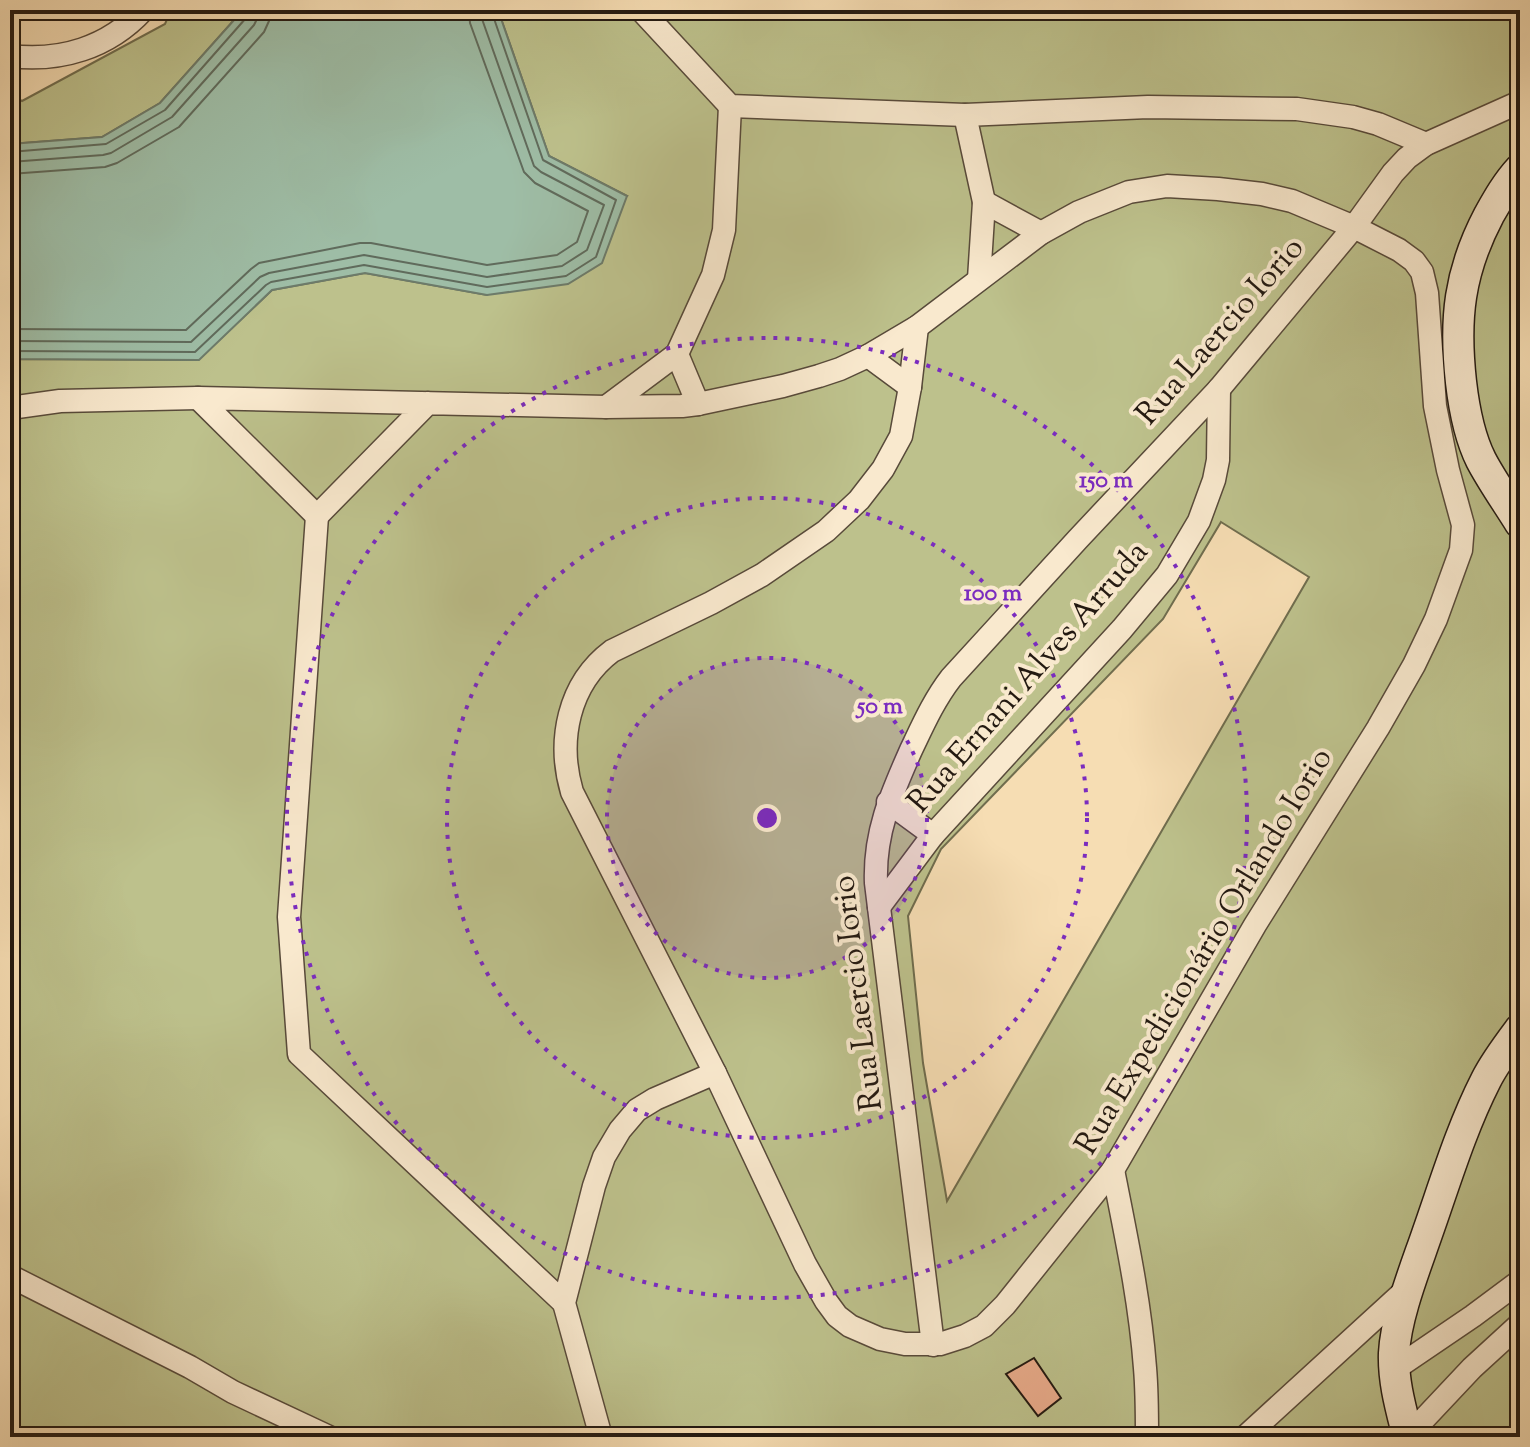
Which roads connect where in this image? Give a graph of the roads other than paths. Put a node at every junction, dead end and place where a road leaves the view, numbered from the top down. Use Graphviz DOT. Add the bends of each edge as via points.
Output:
graph roads {
  1 [pos="143,10"];
  2 [pos="641,10"];
  3 [pos="10,56"];
  4 [pos="1520,102"];
  5 [pos="730,106"];
  6 [pos="965,115"];
  7 [pos="1426,144"];
  8 [pos="1520,169"];
  9 [pos="984,202"];
  10 [pos="1354,227"];
  11 [pos="1041,233"];
  12 [pos="979,279"];
  13 [pos="917,327"];
  14 [pos="677,354"];
  15 [pos="868,356"];
  16 [pos="910,387"];
  17 [pos="1219,389"];
  18 [pos="198,398"];
  19 [pos="428,403"];
  20 [pos="698,404"];
  21 [pos="606,407"];
  22 [pos="10,408"];
  23 [pos="317,516"];
  24 [pos="1520,523"];
  25 [pos="888,802"];
  26 [pos="933,835"];
  27 [pos="879,907"];
  28 [pos="1520,1029"];
  29 [pos="715,1073"];
  30 [pos="1113,1170"];
  31 [pos="10,1276"];
  32 [pos="1520,1281"];
  33 [pos="1410,1287"];
  34 [pos="564,1303"];
  35 [pos="1520,1324"];
  36 [pos="933,1345"];
  37 [pos="1395,1369"];
  38 [pos="329,1437"];
  39 [pos="601,1437"];
  40 [pos="1147,1437"];
  41 [pos="1245,1437"];
  42 [pos="1408,1437"];
  1 -- 3 [label="street" via="120,31 77,53"];
  2 -- 5 [label="street"];
  4 -- 7 [label="street, Rua Laercio Iorio"];
  5 -- 6 [label="street"];
  5 -- 14 [label="street" via="720,254"];
  6 -- 7 [label="street" via="1148,107 1297,109 1378,124"];
  6 -- 9 [label="street"];
  7 -- 10 [label="street, Rua Laercio Iorio" via="1393,173"];
  8 -- 24 [label="street" via="1497,201 1469,258 1458,328 1471,433"];
  9 -- 11 [label="street"];
  9 -- 12 [label="street"];
  10 -- 11 [label="street" via="1280,198 1167,186 1111,197"];
  10 -- 17 [label="street, Rua Laercio Iorio"];
  10 -- 30 [label="street, Rua Expedicionário Orlando Iorio" via="1399,250 1422,272 1439,430 1463,525 1458,561 1414,665"];
  11 -- 12 [label="street"];
  12 -- 13 [label="street"];
  13 -- 15 [label="street"];
  13 -- 16 [label="street"];
  14 -- 20 [label="street"];
  14 -- 21 [label="street"];
  15 -- 16 [label="street"];
  15 -- 20 [label="street" via="783,386"];
  16 -- 29 [label="street" via="894,452 845,514 762,575 612,651 585,679 565,730 572,792"];
  17 -- 25 [label="street, Rua Laercio Iorio" via="951,678 922,726"];
  17 -- 26 [label="street, Rua Ernani Alves Arruda" via="1214,480 1185,547 1122,629"];
  18 -- 19 [label="street"];
  18 -- 22 [label="street" via="60,401"];
  18 -- 23 [label="street"];
  19 -- 21 [label="street"];
  19 -- 23 [label="street"];
  20 -- 21 [label="street"];
  23 -- 34 [label="street" via="289,917 299,1054"];
  25 -- 26 [label="street"];
  25 -- 27 [label="street, Rua Laercio Iorio" via="875,862"];
  26 -- 27 [label="street, Rua Ernani Alves Arruda"];
  27 -- 36 [label="street, Rua Laercio Iorio"];
  28 -- 33 [label="street" via="1474,1104"];
  29 -- 34 [label="street" via="655,1099 620,1130 594,1186"];
  29 -- 36 [label="street" via="805,1264 837,1316 880,1339"];
  30 -- 36 [label="street, Rua Expedicionário Orlando Iorio" via="984,1326"];
  30 -- 40 [label="street" via="1141,1327"];
  31 -- 38 [label="street"];
  32 -- 37 [label="street"];
  33 -- 37 [label="street"];
  33 -- 41 [label="street"];
  34 -- 39 [label="street"];
  35 -- 42 [label="street"];
  37 -- 42 [label="street"];
}
